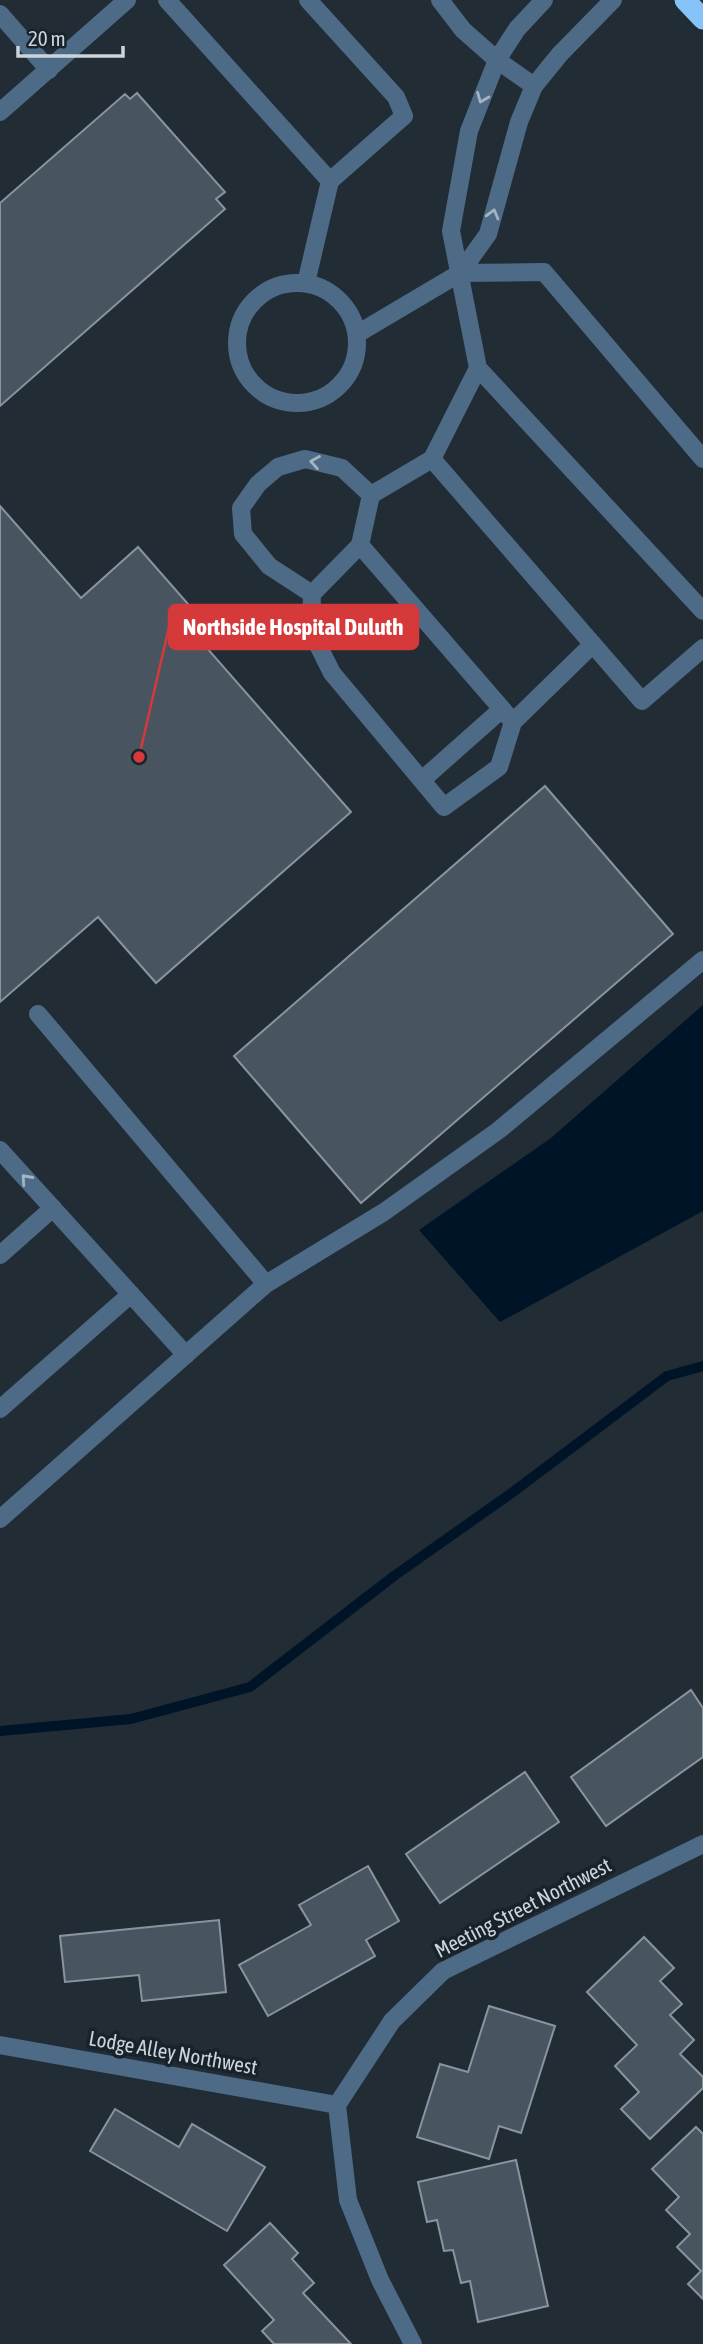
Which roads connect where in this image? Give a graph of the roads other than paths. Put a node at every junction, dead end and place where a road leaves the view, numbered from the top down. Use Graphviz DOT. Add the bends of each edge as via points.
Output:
graph roads {
  1 [pos="127,0"];
  2 [pos="167,0"];
  3 [pos="308,0"];
  4 [pos="440,0"];
  5 [pos="544,0"];
  6 [pos="613,0"];
  7 [pos="685,0"];
  8 [pos="0,14"];
  9 [pos="703,19"];
  10 [pos="497,60"];
  11 [pos="49,70"];
  12 [pos="534,86"];
  13 [pos="0,112"];
  14 [pos="330,181"];
  15 [pos="460,272"];
  16 [pos="306,283"];
  17 [pos="357,334"];
  18 [pos="478,368"];
  19 [pos="432,459"];
  20 [pos="703,459"];
  21 [pos="371,495"];
  22 [pos="360,545"];
  23 [pos="312,594"];
  24 [pos="703,611"];
  25 [pos="593,644"];
  26 [pos="703,648"];
  27 [pos="507,715"];
  28 [pos="422,780"];
  29 [pos="703,960"];
  30 [pos="38,1014"];
  31 [pos="0,1150"];
  32 [pos="53,1208"];
  33 [pos="0,1255"];
  34 [pos="266,1284"];
  35 [pos="131,1294"];
  36 [pos="186,1355"];
  37 [pos="0,1409"];
  38 [pos="0,1519"];
  39 [pos="703,1844"];
  40 [pos="0,2045"];
  41 [pos="337,2105"];
  42 [pos="413,2344"];
  1 -- 11 [label="street"];
  2 -- 14 [label="street"];
  3 -- 14 [label="street" via="396,97 404,116"];
  4 -- 10 [label="street" via="463,30"];
  5 -- 10 [label="street"];
  6 -- 12 [label="street"];
  7 -- 9 [label="highway"];
  8 -- 11 [label="street"];
  10 -- 12 [label="street"];
  10 -- 15 [label="street, one-way" via="469,131 451,231"];
  11 -- 13 [label="street"];
  15 -- 12 [label="street, one-way" via="488,234 519,122"];
  14 -- 16 [label="street"];
  15 -- 17 [label="street"];
  15 -- 18 [label="street"];
  15 -- 20 [label="street" via="544,272"];
  16 -- 17 [label="street" via="330,292 348,310"];
  16 -- 17 [label="street" via="282,284 261,294 245,311 237,333 237,357 247,379 265,395 286,403 309,402 330,393 346,377 356,356"];
  18 -- 19 [label="street"];
  18 -- 24 [label="street"];
  19 -- 21 [label="street"];
  19 -- 25 [label="street"];
  21 -- 22 [label="street"];
  21 -- 23 [label="street, one-way" via="342,468 305,459 278,467 241,508 243,534 269,566"];
  22 -- 23 [label="street"];
  22 -- 27 [label="street"];
  23 -- 28 [label="street" via="311,631 332,673"];
  25 -- 26 [label="street" via="642,701"];
  25 -- 27 [label="street"];
  27 -- 28 [label="street"];
  27 -- 28 [label="street" via="499,767 444,807"];
  29 -- 34 [label="street" via="499,1130 384,1212"];
  30 -- 34 [label="street"];
  32 -- 31 [label="street, one-way"];
  32 -- 33 [label="street"];
  32 -- 35 [label="street"];
  34 -- 36 [label="street"];
  35 -- 36 [label="street"];
  35 -- 37 [label="street"];
  36 -- 38 [label="street"];
  39 -- 41 [label="street, Meeting Street Northwest" via="443,1971 393,2021"];
  40 -- 41 [label="street, Lodge Alley Northwest"];
  41 -- 42 [label="street" via="348,2200 380,2280"];
}
